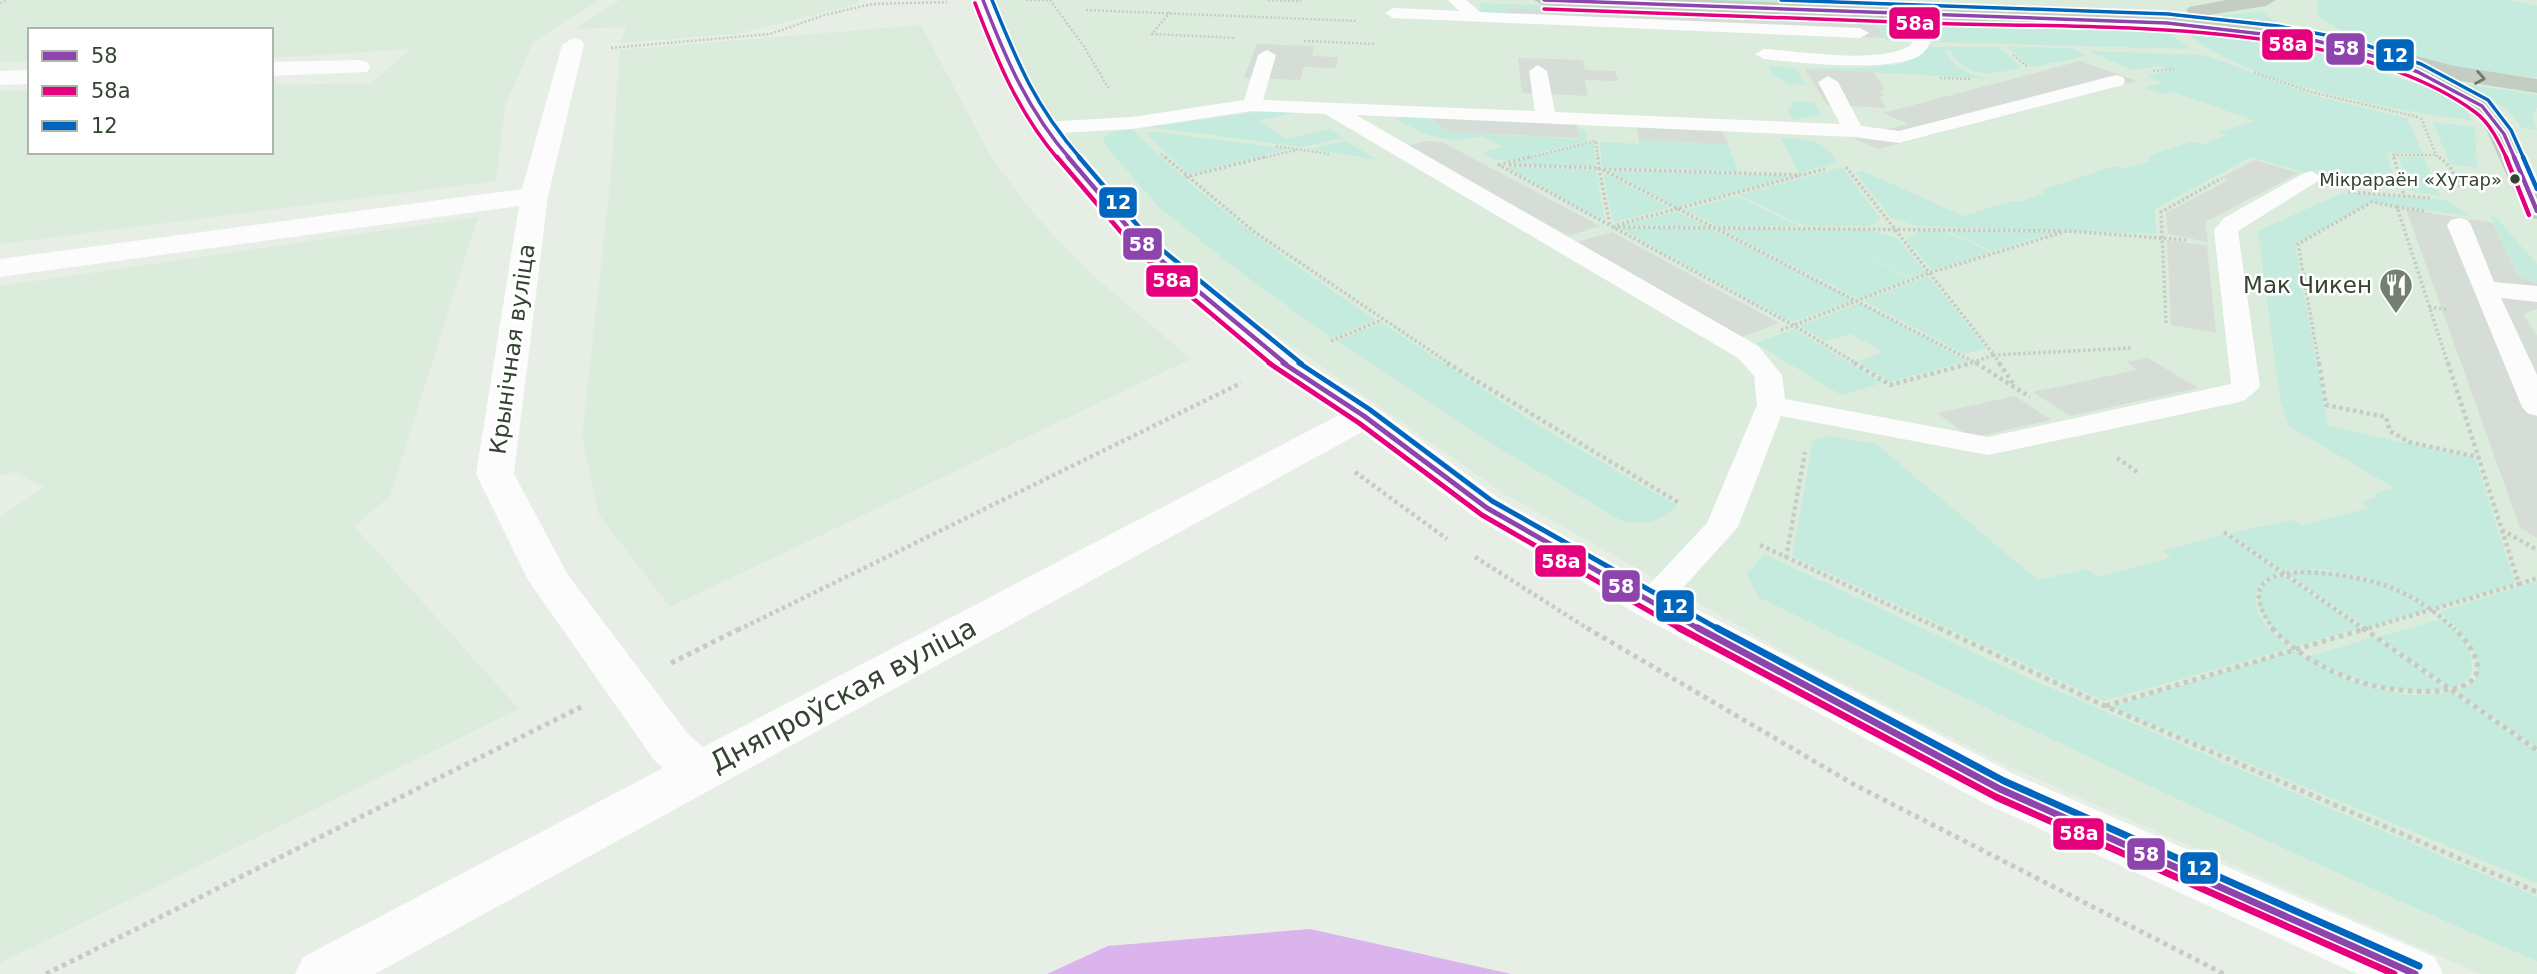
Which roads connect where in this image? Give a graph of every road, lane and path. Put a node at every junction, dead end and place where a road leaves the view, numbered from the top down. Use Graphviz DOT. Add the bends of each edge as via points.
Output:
graph roads {
  1 [pos="8,0"];
  2 [pos="934,0"];
  3 [pos="983,0"];
  4 [pos="1050,0"];
  5 [pos="1268,0"];
  6 [pos="1456,0"];
  7 [pos="1544,0"];
  8 [pos="1904,0"];
  9 [pos="2266,0"];
  10 [pos="2286,0"];
  11 [pos="1301,1"];
  12 [pos="0,3"];
  13 [pos="1393,13"];
  14 [pos="1926,16"];
  15 [pos="1476,17"];
  16 [pos="1860,33"];
  17 [pos="572,48"];
  18 [pos="1764,54"];
  19 [pos="2011,54"];
  20 [pos="1267,55"];
  21 [pos="2383,57"];
  22 [pos="359,67"];
  23 [pos="273,69"];
  24 [pos="2031,69"];
  25 [pos="1538,71"];
  26 [pos="2249,71"];
  27 [pos="28,77"];
  28 [pos="0,78"];
  29 [pos="2116,81"];
  30 [pos="1828,82"];
  31 [pos="2537,86"];
  32 [pos="1111,93"];
  33 [pos="1252,105"];
  34 [pos="1329,108"];
  35 [pos="1546,116"];
  36 [pos="2421,118"];
  37 [pos="1363,127"];
  38 [pos="1043,128"];
  39 [pos="2499,129"];
  40 [pos="1854,131"];
  41 [pos="1157,150"];
  42 [pos="2436,155"];
  43 [pos="1488,159"];
  44 [pos="1854,161"];
  45 [pos="1499,165"];
  46 [pos="2451,167"];
  47 [pos="1599,169"];
  48 [pos="1802,175"];
  49 [pos="1184,177"];
  50 [pos="2221,178"];
  51 [pos="2312,178"];
  52 [pos="2340,192"];
  53 [pos="534,196"];
  54 [pos="2404,196"];
  55 [pos="2436,198"];
  56 [pos="2397,206"];
  57 [pos="1676,209"];
  58 [pos="2537,211"];
  59 [pos="2436,212"];
  60 [pos="2459,225"];
  61 [pos="1611,227"];
  62 [pos="1714,228"];
  63 [pos="1893,228"];
  64 [pos="2067,231"];
  65 [pos="2161,236"];
  66 [pos="2227,247"];
  67 [pos="0,268"];
  68 [pos="1929,273"];
  69 [pos="2484,288"];
  70 [pos="2537,294"];
  71 [pos="1859,301"];
  72 [pos="1382,320"];
  73 [pos="2166,323"];
  74 [pos="1793,325"];
  75 [pos="1738,347"];
  76 [pos="2131,348"];
  77 [pos="1994,355"];
  78 [pos="1282,362"];
  79 [pos="1974,362"];
  80 [pos="2015,386"];
  81 [pos="1771,405"];
  82 [pos="2537,407"];
  83 [pos="1364,416"];
  84 [pos="1846,421"];
  85 [pos="2478,457"];
  86 [pos="1689,496"];
  87 [pos="1682,504"];
  88 [pos="1722,527"];
  89 [pos="2502,530"];
  90 [pos="2224,532"];
  91 [pos="2537,550"];
  92 [pos="1786,558"];
  93 [pos="2283,572"];
  94 [pos="2537,578"];
  95 [pos="2519,584"];
  96 [pos="1650,603"];
  97 [pos="2433,610"];
  98 [pos="2365,629"];
  99 [pos="2292,648"];
  100 [pos="624,686"];
  101 [pos="2453,691"];
  102 [pos="2105,706"];
  103 [pos="2537,750"];
  104 [pos="700,772"];
  105 [pos="2537,892"];
  106 [pos="46,974"];
  107 [pos="323,974"];
  108 [pos="2414,974"];
  1 -- 12 [label="path"];
  2 -- 17 [label="path" via="940,2 872,4 770,34"];
  3 -- 38 [label="street" via="1012,74"];
  4 -- 32 [label="path"];
  5 -- 11 [label="path"];
  6 -- 15 [label="lane"];
  7 -- 14 [label="main road"];
  8 -- 9 [label="main road" via="2178,11"];
  10 -- 21 [label="main road" via="2288,12 2314,30"];
  13 -- 15 [label="lane"];
  14 -- 18 [label="lane" via="1920,46 1914,52 1874,58"];
  14 -- 21 [label="main road" via="2205,26"];
  15 -- 16 [label="lane"];
  17 -- 53 [label="street, Крынічная вуліца"];
  19 -- 24 [label="path"];
  20 -- 33 [label="lane"];
  21 -- 31 [label="main road, one-way"];
  21 -- 39 [label="main road" via="2480,104"];
  22 -- 23 [label="street"];
  25 -- 35 [label="lane"];
  26 -- 36 [label="path" via="2311,92"];
  27 -- 28 [label="street"];
  29 -- 40 [label="lane" via="1899,137"];
  30 -- 40 [label="lane"];
  33 -- 34 [label="lane"];
  33 -- 38 [label="lane" via="1132,123"];
  34 -- 35 [label="lane"];
  34 -- 37 [label="lane"];
  35 -- 40 [label="lane"];
  36 -- 39 [label="path"];
  36 -- 42 [label="path"];
  37 -- 49 [label="path" via="1342,131 1347,139"];
  37 -- 75 [label="lane"];
  38 -- 78 [label="street" via="1144,246"];
  39 -- 58 [label="main road"];
  41 -- 49 [label="path"];
  42 -- 46 [label="path"];
  42 -- 54 [label="path" via="2393,155"];
  43 -- 45 [label="path"];
  44 -- 63 [label="path" via="1844,163"];
  45 -- 47 [label="path"];
  45 -- 47 [label="path" via="1596,141"];
  45 -- 61 [label="path"];
  47 -- 57 [label="path"];
  47 -- 61 [label="path"];
  48 -- 57 [label="path"];
  49 -- 72 [label="path" via="1284,254"];
  50 -- 65 [label="path" via="2161,212"];
  51 -- 66 [label="lane" via="2232,223 2225,230"];
  52 -- 54 [label="path"];
  53 -- 67 [label="street"];
  53 -- 100 [label="street, Крынічная вуліца" via="495,474 550,580"];
  54 -- 55 [label="path"];
  56 -- 59 [label="path"];
  56 -- 85 [label="path"];
  56 -- 85 [label="path" via="2372,202 2298,244 2326,405 2386,417 2390,431 2409,442"];
  57 -- 61 [label="path"];
  57 -- 62 [label="path"];
  60 -- 69 [label="lane"];
  61 -- 62 [label="path"];
  61 -- 74 [label="path"];
  62 -- 63 [label="path"];
  62 -- 71 [label="path"];
  63 -- 64 [label="path"];
  63 -- 68 [label="path"];
  64 -- 65 [label="path"];
  64 -- 68 [label="path"];
  65 -- 66 [label="path"];
  65 -- 73 [label="path"];
  66 -- 84 [label="lane" via="2246,387 2235,394 1988,446"];
  68 -- 71 [label="path"];
  68 -- 77 [label="path"];
  69 -- 70 [label="lane"];
  69 -- 82 [label="lane"];
  71 -- 74 [label="path"];
  71 -- 79 [label="path"];
  72 -- 78 [label="path"];
  72 -- 87 [label="path" via="1543,426"];
  74 -- 75 [label="path"];
  74 -- 79 [label="path" via="1890,385"];
  75 -- 81 [label="lane" via="1768,375"];
  76 -- 77 [label="path"];
  77 -- 79 [label="path"];
  77 -- 80 [label="path"];
  78 -- 83 [label="street"];
  78 -- 100 [label="path"];
  81 -- 84 [label="lane"];
  81 -- 88 [label="lane"];
  83 -- 96 [label="street" via="1488,508"];
  83 -- 104 [label="street, Дняпроўская вуліца"];
  84 -- 92 [label="path" via="1844,436 1809,439"];
  85 -- 89 [label="path"];
  86 -- 87 [label="path"];
  87 -- 88 [label="path"];
  88 -- 92 [label="path"];
  88 -- 96 [label="lane"];
  89 -- 91 [label="path"];
  89 -- 95 [label="path"];
  90 -- 93 [label="path"];
  92 -- 102 [label="path"];
  93 -- 97 [label="path" via="2322,570 2364,578"];
  93 -- 98 [label="path"];
  93 -- 99 [label="path" via="2262,585 2257,602 2273,631"];
  94 -- 95 [label="path"];
  95 -- 97 [label="path"];
  96 -- 108 [label="street" via="2000,789"];
  97 -- 98 [label="path"];
  97 -- 101 [label="path" via="2470,645 2476,660 2471,679"];
  98 -- 99 [label="path"];
  98 -- 101 [label="path"];
  99 -- 101 [label="path" via="2322,667 2378,688"];
  99 -- 102 [label="path"];
  100 -- 104 [label="street, Крынічная вуліца" via="671,747"];
  100 -- 106 [label="path"];
  101 -- 103 [label="path"];
  102 -- 105 [label="path"];
  104 -- 107 [label="street, Дняпроўская вуліца"];
}
